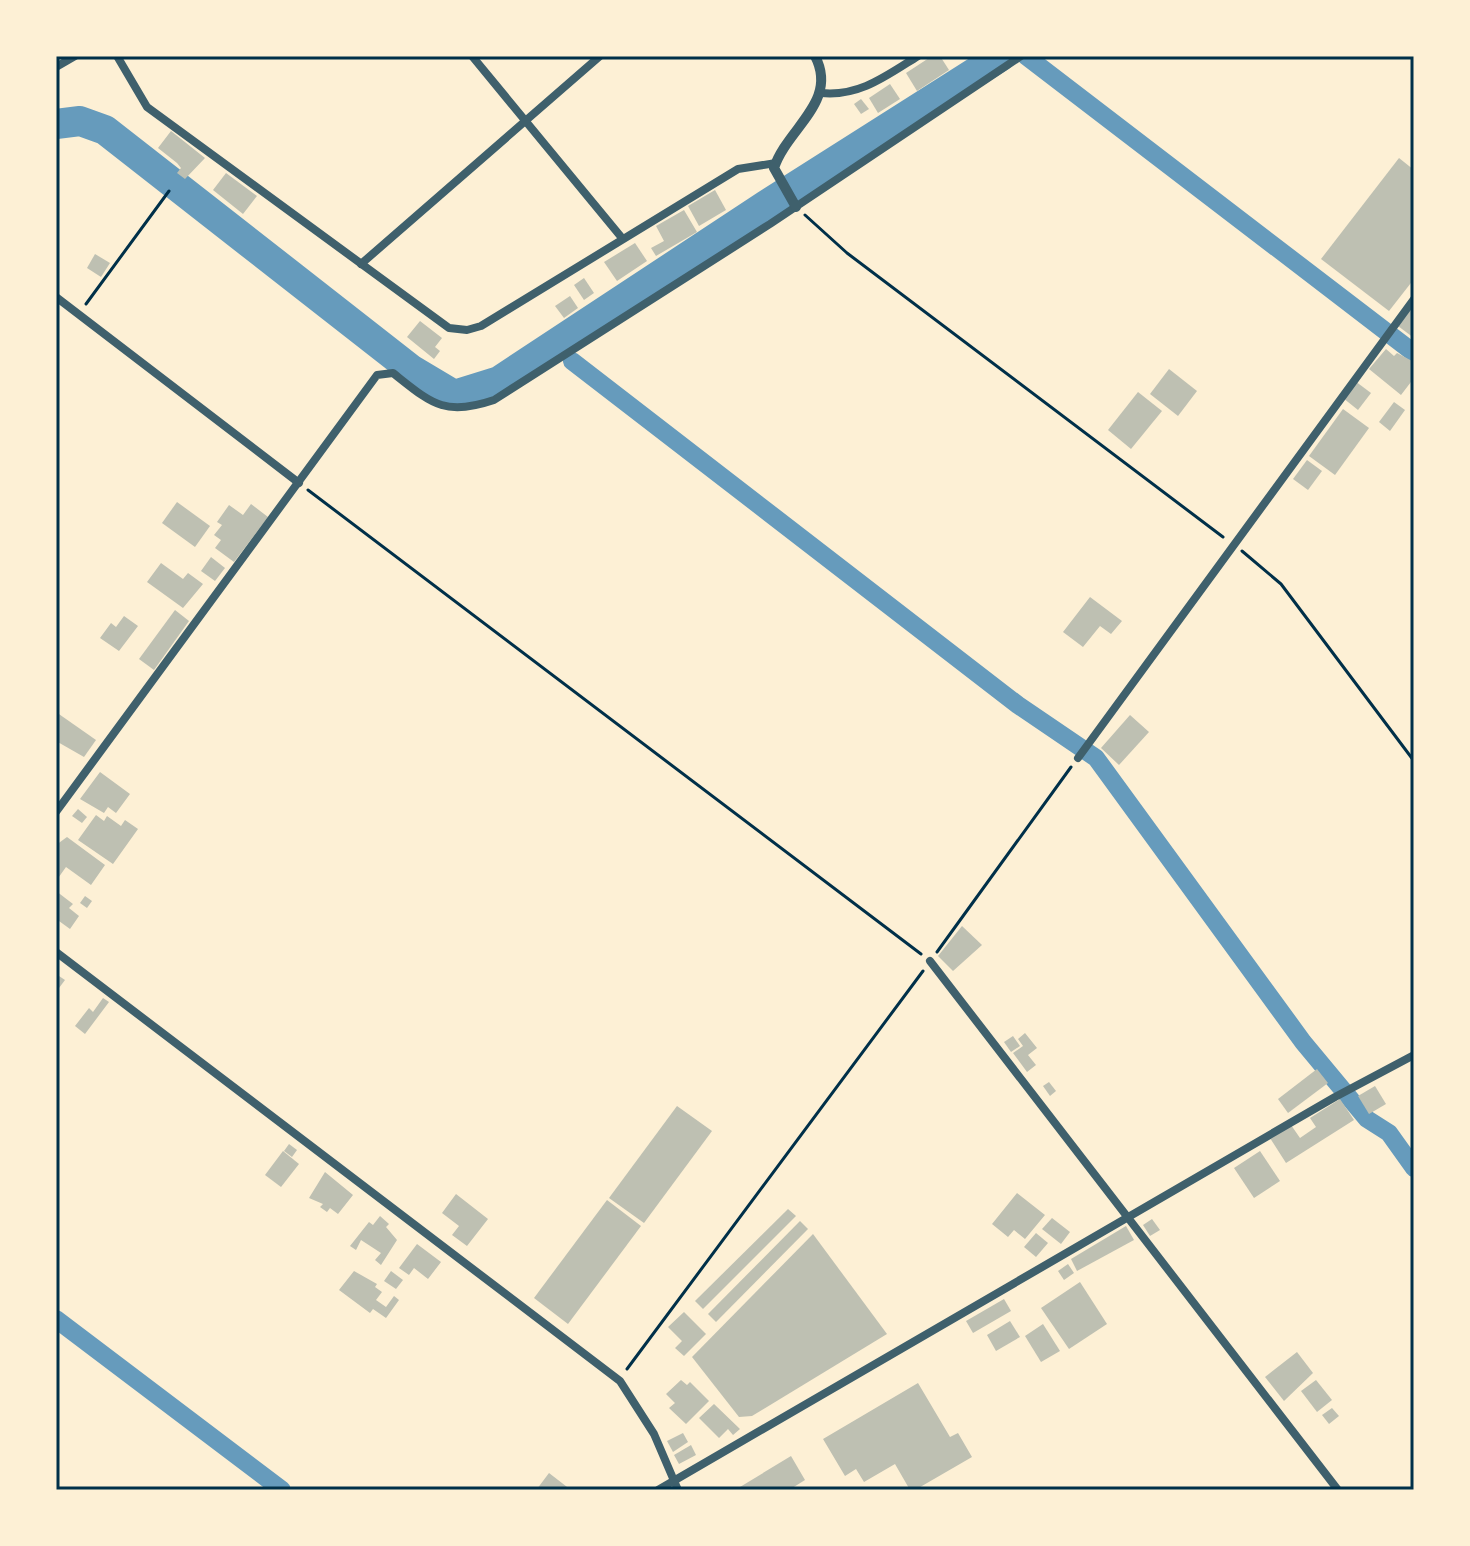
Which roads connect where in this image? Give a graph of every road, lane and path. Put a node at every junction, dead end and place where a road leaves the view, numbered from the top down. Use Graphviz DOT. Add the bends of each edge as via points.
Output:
graph roads {
  1 [pos="75,56"];
  2 [pos="117,56"];
  3 [pos="472,56"];
  4 [pos="600,56"];
  5 [pos="815,56"];
  6 [pos="918,56"];
  7 [pos="1021,56"];
  8 [pos="56,67"];
  9 [pos="821,93"];
  10 [pos="526,120"];
  11 [pos="776,163"];
  12 [pos="169,191"];
  13 [pos="794,204"];
  14 [pos="622,238"];
  15 [pos="361,264"];
  16 [pos="56,297"];
  17 [pos="1414,299"];
  18 [pos="79,314"];
  19 [pos="299,483"];
  20 [pos="1234,545"];
  21 [pos="1078,758"];
  22 [pos="1414,761"];
  23 [pos="56,812"];
  24 [pos="56,952"];
  25 [pos="930,961"];
  26 [pos="1414,1055"];
  27 [pos="1127,1217"];
  28 [pos="620,1381"];
  29 [pos="675,1486"];
  30 [pos="658,1490"];
  31 [pos="1338,1490"];
  1 -- 8 [label="street"];
  2 -- 15 [label="street" via="147,107"];
  3 -- 10 [label="street"];
  4 -- 10 [label="street"];
  5 -- 9 [label="street"];
  6 -- 9 [label="street" via="845,95"];
  7 -- 13 [label="street"];
  9 -- 11 [label="street"];
  10 -- 14 [label="street"];
  10 -- 15 [label="street"];
  11 -- 13 [label="street"];
  11 -- 14 [label="street" via="738,169"];
  12 -- 18 [label="path"];
  13 -- 19 [label="street" via="494,400 441,408 393,373 377,375"];
  13 -- 20 [label="path" via="847,253"];
  14 -- 15 [label="street" via="467,330 449,328"];
  16 -- 18 [label="street"];
  17 -- 20 [label="street"];
  18 -- 19 [label="street"];
  19 -- 23 [label="street"];
  19 -- 25 [label="path"];
  20 -- 21 [label="street"];
  20 -- 22 [label="path" via="1281,584"];
  21 -- 25 [label="path"];
  24 -- 28 [label="street"];
  25 -- 27 [label="street"];
  25 -- 28 [label="path"];
  26 -- 27 [label="street"];
  27 -- 29 [label="street"];
  27 -- 31 [label="street"];
  28 -- 29 [label="street" via="654,1434"];
  29 -- 30 [label="street"];
}
